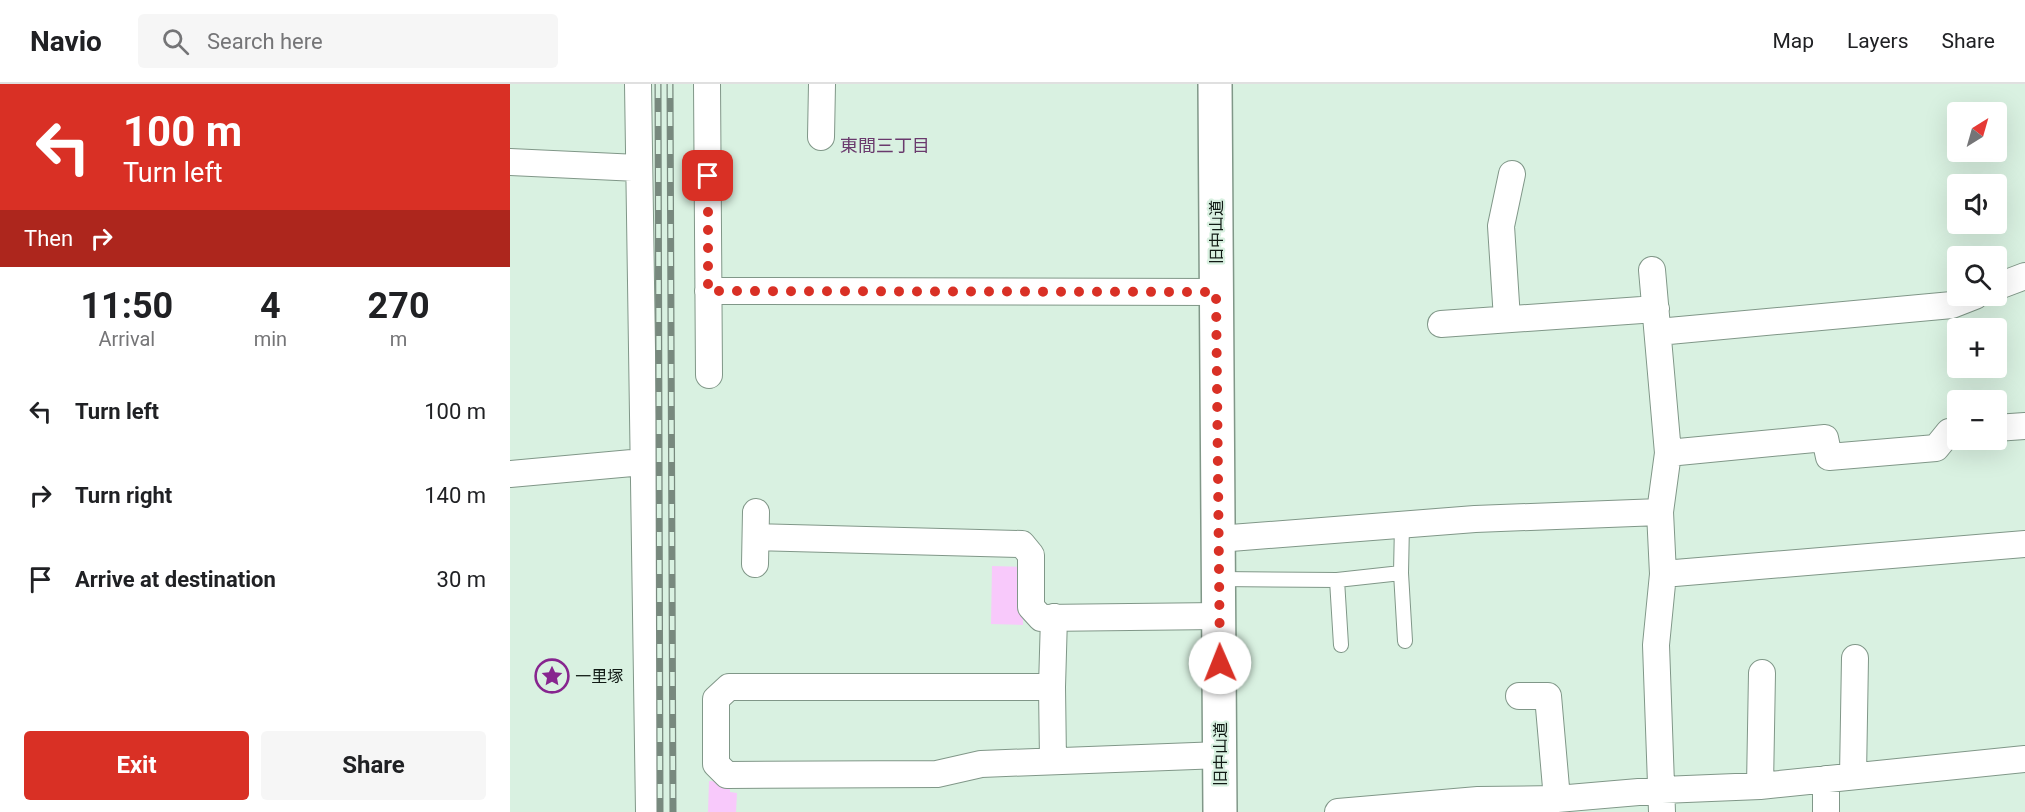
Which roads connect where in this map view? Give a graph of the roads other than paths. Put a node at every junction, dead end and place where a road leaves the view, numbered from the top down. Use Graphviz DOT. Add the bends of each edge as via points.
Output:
graph roads {
  1 [pos="638,84"];
  2 [pos="707,84"];
  3 [pos="822,84"];
  4 [pos="1215,84"];
  5 [pos="821,137"];
  6 [pos="510,162"];
  7 [pos="638,168"];
  8 [pos="1512,174"];
  9 [pos="1652,270"];
  10 [pos="2025,276"];
  11 [pos="2007,283"];
  12 [pos="708,291"];
  13 [pos="1216,292"];
  14 [pos="1947,305"];
  15 [pos="1506,319"];
  16 [pos="1657,321"];
  17 [pos="1441,324"];
  18 [pos="709,375"];
  19 [pos="2025,426"];
  20 [pos="2007,427"];
  21 [pos="1947,434"];
  22 [pos="1668,453"];
  23 [pos="643,462"];
  24 [pos="510,474"];
  25 [pos="756,512"];
  26 [pos="1659,512"];
  27 [pos="1402,524"];
  28 [pos="756,537"];
  29 [pos="1218,538"];
  30 [pos="2025,544"];
  31 [pos="755,564"];
  32 [pos="1401,573"];
  33 [pos="1662,574"];
  34 [pos="1219,579"];
  35 [pos="1337,580"];
  36 [pos="1219,616"];
  37 [pos="1054,617"];
  38 [pos="1405,641"];
  39 [pos="1341,645"];
  40 [pos="1856,658"];
  41 [pos="1762,673"];
  42 [pos="1052,687"];
  43 [pos="1519,696"];
  44 [pos="1221,755"];
  45 [pos="2025,759"];
  46 [pos="1053,761"];
  47 [pos="2025,770"];
  48 [pos="1853,776"];
  49 [pos="1826,778"];
  50 [pos="1760,786"];
  51 [pos="1557,799"];
  52 [pos="1662,801"];
  53 [pos="649,812"];
  54 [pos="1220,812"];
  55 [pos="1338,812"];
  56 [pos="1827,812"];
  1 -- 7 [label="street"];
  2 -- 12 [label="street"];
  3 -- 5 [label="street"];
  4 -- 13 [label="main road, 旧中山道"];
  6 -- 7 [label="street"];
  7 -- 23 [label="street"];
  8 -- 15 [label="street" via="1501,226"];
  9 -- 16 [label="street"];
  10 -- 11 [label="street"];
  12 -- 13 [label="street"];
  12 -- 18 [label="street"];
  13 -- 29 [label="main road, 旧中山道"];
  14 -- 16 [label="street"];
  15 -- 16 [label="street"];
  15 -- 17 [label="street"];
  16 -- 22 [label="street"];
  19 -- 20 [label="street"];
  21 -- 22 [label="street" via="1936,448 1829,457 1825,438"];
  22 -- 26 [label="street"];
  23 -- 24 [label="street"];
  23 -- 53 [label="street"];
  25 -- 28 [label="street"];
  26 -- 27 [label="street"];
  26 -- 33 [label="street"];
  27 -- 29 [label="street"];
  27 -- 32 [label="lane"];
  28 -- 31 [label="street"];
  28 -- 37 [label="street" via="1022,544 1031,555 1031,608 1041,618"];
  29 -- 34 [label="main road, 旧中山道"];
  30 -- 33 [label="street"];
  32 -- 35 [label="lane"];
  32 -- 38 [label="lane"];
  33 -- 52 [label="street" via="1656,645"];
  34 -- 35 [label="lane"];
  34 -- 36 [label="main road, 旧中山道"];
  35 -- 39 [label="lane"];
  36 -- 37 [label="street"];
  36 -- 44 [label="main road, 旧中山道"];
  37 -- 42 [label="street"];
  40 -- 48 [label="street"];
  41 -- 50 [label="street"];
  42 -- 46 [label="street"];
  42 -- 46 [label="street" via="729,687 716,699 716,764 728,775 937,774 981,764"];
  43 -- 51 [label="street" via="1548,696"];
  44 -- 46 [label="street"];
  44 -- 54 [label="main road, 旧中山道"];
  45 -- 47 [label="street"];
  45 -- 48 [label="street"];
  48 -- 49 [label="street"];
  49 -- 50 [label="street"];
  49 -- 56 [label="street"];
  50 -- 52 [label="street"];
  51 -- 52 [label="street"];
  51 -- 55 [label="street" via="1478,800"];
}
